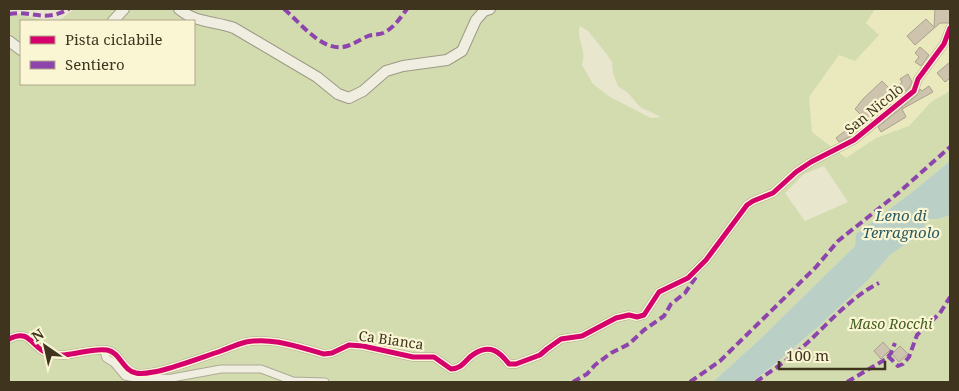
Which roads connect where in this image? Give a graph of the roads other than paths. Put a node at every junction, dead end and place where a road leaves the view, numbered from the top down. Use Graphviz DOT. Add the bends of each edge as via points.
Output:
graph roads {
  1 [pos="124,9"];
  2 [pos="179,9"];
  3 [pos="490,9"];
  4 [pos="114,20"];
  5 [pos="950,28"];
  6 [pos="9,41"];
  7 [pos="20,49"];
  8 [pos="836,150"];
  9 [pos="9,339"];
  10 [pos="104,351"];
  11 [pos="325,382"];
  1 -- 4 [label="main road"];
  2 -- 3 [label="main road" via="202,22 234,28 317,77 338,94 350,98 386,71 447,60 462,51 476,20"];
  5 -- 8 [label="street, San Nicolò" via="944,44 918,79 914,91 854,140"];
  6 -- 7 [label="main road"];
  8 -- 10 [label="street, Ca Bianca" via="803,167 773,193 747,205 706,260 688,278 659,292 644,315 616,318 582,336 561,340 540,355 516,364 509,364 500,352 489,349 474,354 458,368 451,369 434,356 413,357 349,345 324,354 270,340 245,342 174,367 136,373 126,368 114,354"];
  9 -- 10 [label="street" via="17,335 28,337 48,353 64,355 97,348"];
  10 -- 11 [label="street" via="106,358 126,376 139,379 172,378 221,369 261,369 293,381"];
}
